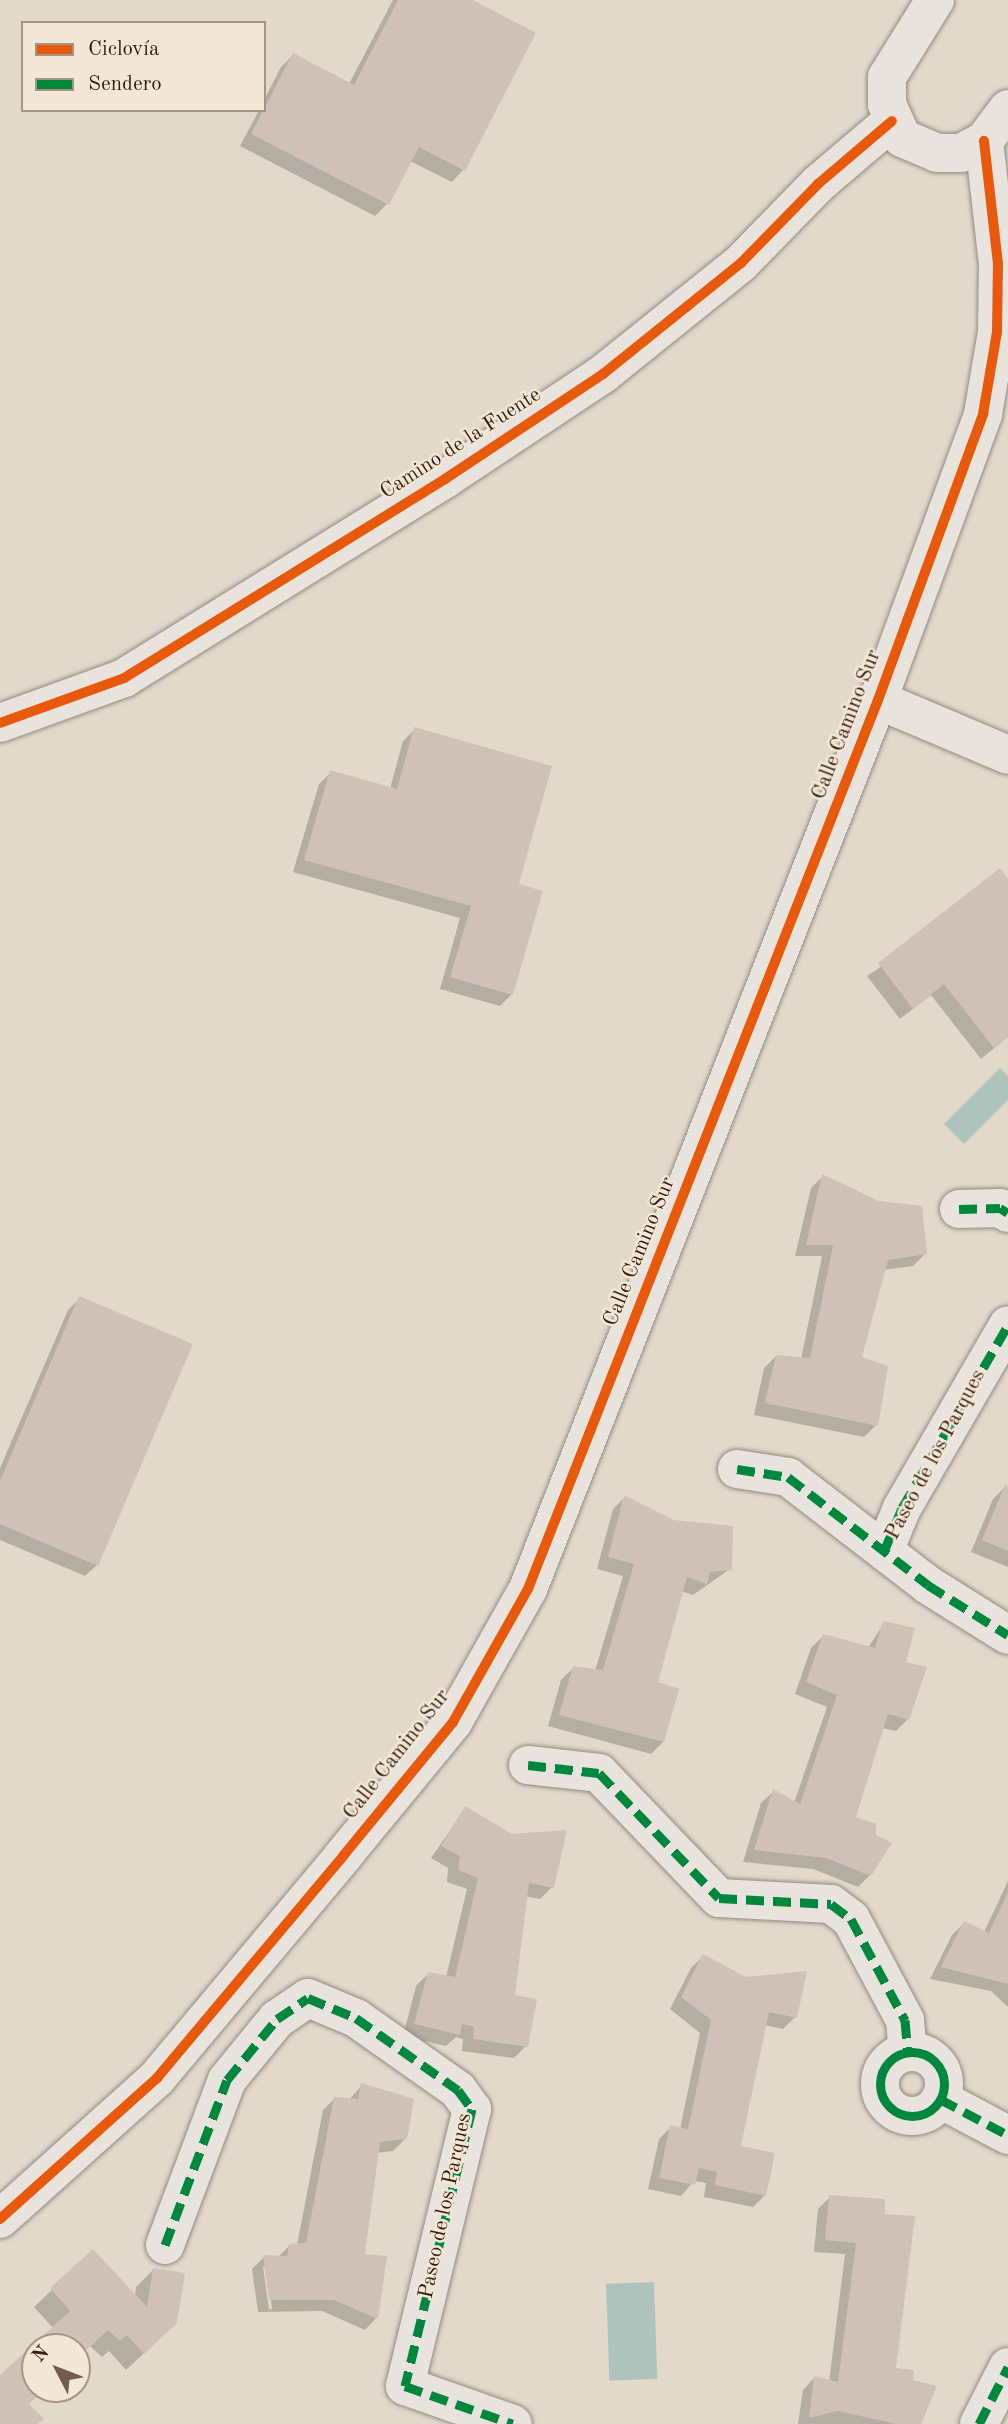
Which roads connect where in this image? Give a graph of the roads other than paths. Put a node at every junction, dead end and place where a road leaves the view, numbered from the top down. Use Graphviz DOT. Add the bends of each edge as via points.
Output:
graph roads {
  1 [pos="935,0"];
  2 [pos="1008,109"];
  3 [pos="892,121"];
  4 [pos="984,141"];
  5 [pos="878,700"];
  6 [pos="0,723"];
  7 [pos="1008,755"];
  8 [pos="959,1209"];
  9 [pos="1008,1213"];
  10 [pos="1008,1325"];
  11 [pos="737,1469"];
  12 [pos="885,1549"];
  13 [pos="1008,1635"];
  14 [pos="528,1765"];
  15 [pos="908,2052"];
  16 [pos="940,2099"];
  17 [pos="1008,2135"];
  18 [pos="0,2219"];
  19 [pos="165,2245"];
  20 [pos="1008,2367"];
  21 [pos="513,2424"];
  22 [pos="979,2424"];
  1 -- 3 [label="street" via="887,77"];
  2 -- 4 [label="street"];
  3 -- 4 [label="street" via="902,138 937,153 961,153"];
  3 -- 6 [label="street, Camino de la Fuente" via="860,145 741,263 603,374 445,479 124,678"];
  4 -- 5 [label="street, Calle Camino Sur" via="998,264 997,332 983,414"];
  5 -- 7 [label="street"];
  5 -- 18 [label="street, Calle Camino Sur" via="528,1589 453,1722 157,2078"];
  8 -- 9 [label="street" via="1000,1208"];
  10 -- 12 [label="street, Paseo de los Parques" via="902,1508"];
  11 -- 12 [label="street, Paseo de los Parques" via="788,1477"];
  12 -- 13 [label="street, Paseo de los Parques" via="929,1585"];
  14 -- 15 [label="street" via="599,1773 719,1898 831,1904 851,1919 905,2020"];
  15 -- 16 [label="street" via="921,2053 940,2069"];
  15 -- 16 [label="street" via="896,2055 881,2075 884,2099 902,2115 915,2116"];
  16 -- 17 [label="street"];
  19 -- 21 [label="street, Paseo de los Parques" via="227,2080 277,2020 308,1998 356,2018 458,2090 472,2109 405,2386"];
  20 -- 22 [label="street"];
}
